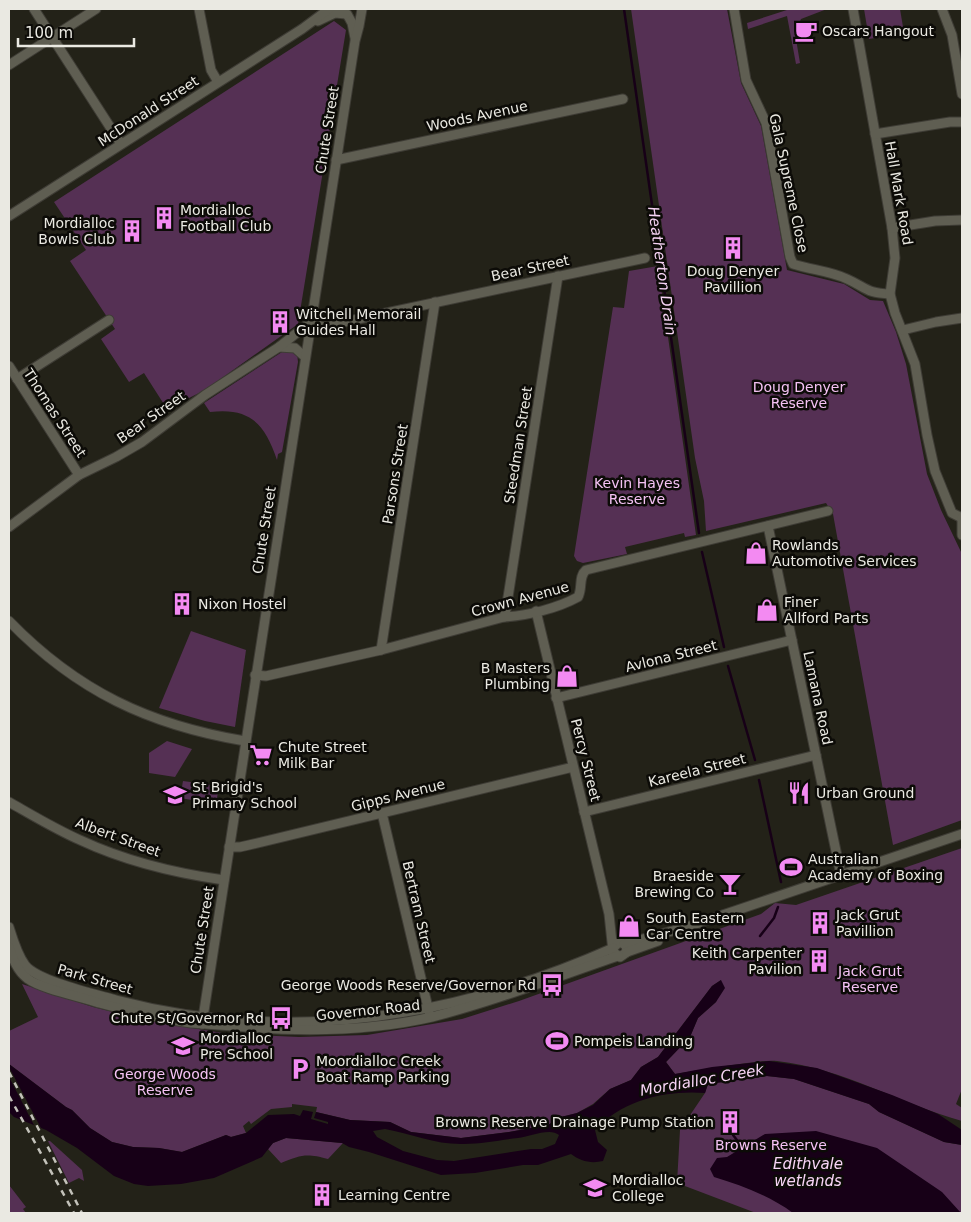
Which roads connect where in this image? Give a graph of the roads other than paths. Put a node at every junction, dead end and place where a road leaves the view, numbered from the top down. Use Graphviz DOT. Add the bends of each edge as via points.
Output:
graph roads {
  1 [pos="34,9"];
  2 [pos="96,9"];
  3 [pos="199,9"];
  4 [pos="329,9"];
  5 [pos="362,9"];
  6 [pos="734,9"];
  7 [pos="853,9"];
  8 [pos="942,9"];
  9 [pos="345,12"];
  10 [pos="302,28"];
  11 [pos="53,37"];
  12 [pos="355,41"];
  13 [pos="9,65"];
  14 [pos="218,82"];
  15 [pos="962,94"];
  16 [pos="623,99"];
  17 [pos="962,122"];
  18 [pos="875,134"];
  19 [pos="121,144"];
  20 [pos="336,160"];
  21 [pos="9,216"];
  22 [pos="962,220"];
  23 [pos="892,228"];
  24 [pos="645,258"];
  25 [pos="558,276"];
  26 [pos="890,294"];
  27 [pos="435,302"];
  28 [pos="962,318"];
  29 [pos="109,320"];
  30 [pos="310,327"];
  31 [pos="903,330"];
  32 [pos="281,345"];
  33 [pos="305,358"];
  34 [pos="9,366"];
  35 [pos="17,379"];
  36 [pos="79,474"];
  37 [pos="828,511"];
  38 [pos="962,518"];
  39 [pos="768,526"];
  40 [pos="9,527"];
  41 [pos="962,535"];
  42 [pos="536,611"];
  43 [pos="504,617"];
  44 [pos="9,621"];
  45 [pos="792,640"];
  46 [pos="381,650"];
  47 [pos="255,676"];
  48 [pos="556,698"];
  49 [pos="245,741"];
  50 [pos="816,755"];
  51 [pos="573,767"];
  52 [pos="9,802"];
  53 [pos="584,812"];
  54 [pos="382,813"];
  55 [pos="962,834"];
  56 [pos="229,847"];
  57 [pos="841,875"];
  58 [pos="224,880"];
  59 [pos="9,927"];
  60 [pos="9,947"];
  61 [pos="620,948"];
  62 [pos="429,1013"];
  63 [pos="202,1020"];
  1 -- 11 [label="street"];
  2 -- 11 [label="street"];
  3 -- 14 [label="street" via="211,70"];
  4 -- 10 [label="street, McDonald Street"];
  5 -- 9 [label="street, McDonald Street" via="357,14"];
  5 -- 12 [label="street, Chute Street"];
  6 -- 26 [label="street, Gala Supreme Close" via="746,80 766,123 793,264 846,279 875,293"];
  7 -- 18 [label="street, Hall Mark Road"];
  8 -- 15 [label="street" via="953,38"];
  9 -- 10 [label="street, McDonald Street"];
  9 -- 12 [label="street, Chute Street" via="352,24"];
  10 -- 14 [label="street, McDonald Street"];
  11 -- 13 [label="street"];
  11 -- 19 [label="street"];
  12 -- 20 [label="street, Chute Street"];
  14 -- 19 [label="street, McDonald Street"];
  16 -- 20 [label="street, Woods Avenue"];
  17 -- 18 [label="street"];
  18 -- 23 [label="street, Hall Mark Road"];
  19 -- 21 [label="street, McDonald Street"];
  20 -- 30 [label="street, Chute Street"];
  22 -- 23 [label="street" via="935,220"];
  23 -- 26 [label="street, Hall Mark Road" via="896,258"];
  24 -- 25 [label="street, Bear Street"];
  25 -- 27 [label="street, Bear Street"];
  25 -- 43 [label="street, Steedman Street"];
  26 -- 31 [label="street, Hall Mark Road"];
  27 -- 30 [label="street, Bear Street"];
  27 -- 46 [label="street, Parsons Street"];
  28 -- 31 [label="street"];
  29 -- 35 [label="street"];
  30 -- 32 [label="street, Bear Street"];
  30 -- 33 [label="street, Chute Street"];
  31 -- 38 [label="street, Hall Mark Road" via="915,364 936,471 952,513"];
  32 -- 33 [label="street" via="296,348"];
  32 -- 36 [label="street, Bear Street" via="142,442"];
  33 -- 47 [label="street, Chute Street"];
  34 -- 35 [label="street, Thomas Street"];
  35 -- 36 [label="street, Thomas Street"];
  36 -- 40 [label="street, Bear Street"];
  37 -- 39 [label="street, Crown Avenue"];
  38 -- 41 [label="street"];
  39 -- 42 [label="street, Crown Avenue" via="586,570 581,578 578,597"];
  39 -- 45 [label="street, Lamana Road"];
  42 -- 43 [label="street, Crown Avenue"];
  42 -- 48 [label="street, Percy Street"];
  43 -- 46 [label="street, Crown Avenue"];
  44 -- 49 [label="street" via="53,661 116,702 174,725"];
  45 -- 48 [label="street, Avlona Street"];
  45 -- 50 [label="street, Lamana Road"];
  46 -- 47 [label="street, Crown Avenue"];
  47 -- 49 [label="street, Chute Street"];
  48 -- 51 [label="street, Percy Street"];
  49 -- 56 [label="street, Chute Street"];
  50 -- 53 [label="street, Kareela Street"];
  50 -- 57 [label="street, Lamana Road"];
  51 -- 53 [label="street, Percy Street"];
  51 -- 54 [label="street, Gipps Avenue"];
  52 -- 58 [label="street, Albert Street" via="69,835 110,852 170,870"];
  53 -- 61 [label="street, Percy Street"];
  54 -- 56 [label="street, Gipps Avenue" via="250,845"];
  54 -- 62 [label="street, Bertram Street"];
  55 -- 57 [label="street, Governor Road"];
  56 -- 58 [label="street, Chute Street"];
  57 -- 61 [label="street, Governor Road"];
  58 -- 63 [label="street, Chute Street"];
  59 -- 63 [label="street, Park Street" via="21,959 34,974 131,1004"];
  60 -- 63 [label="street, Park Street" via="19,969 37,984 139,1013"];
  61 -- 62 [label="street, Governor Road" via="494,999"];
  62 -- 63 [label="street, Governor Road" via="378,1026 313,1030 273,1030"];
}
